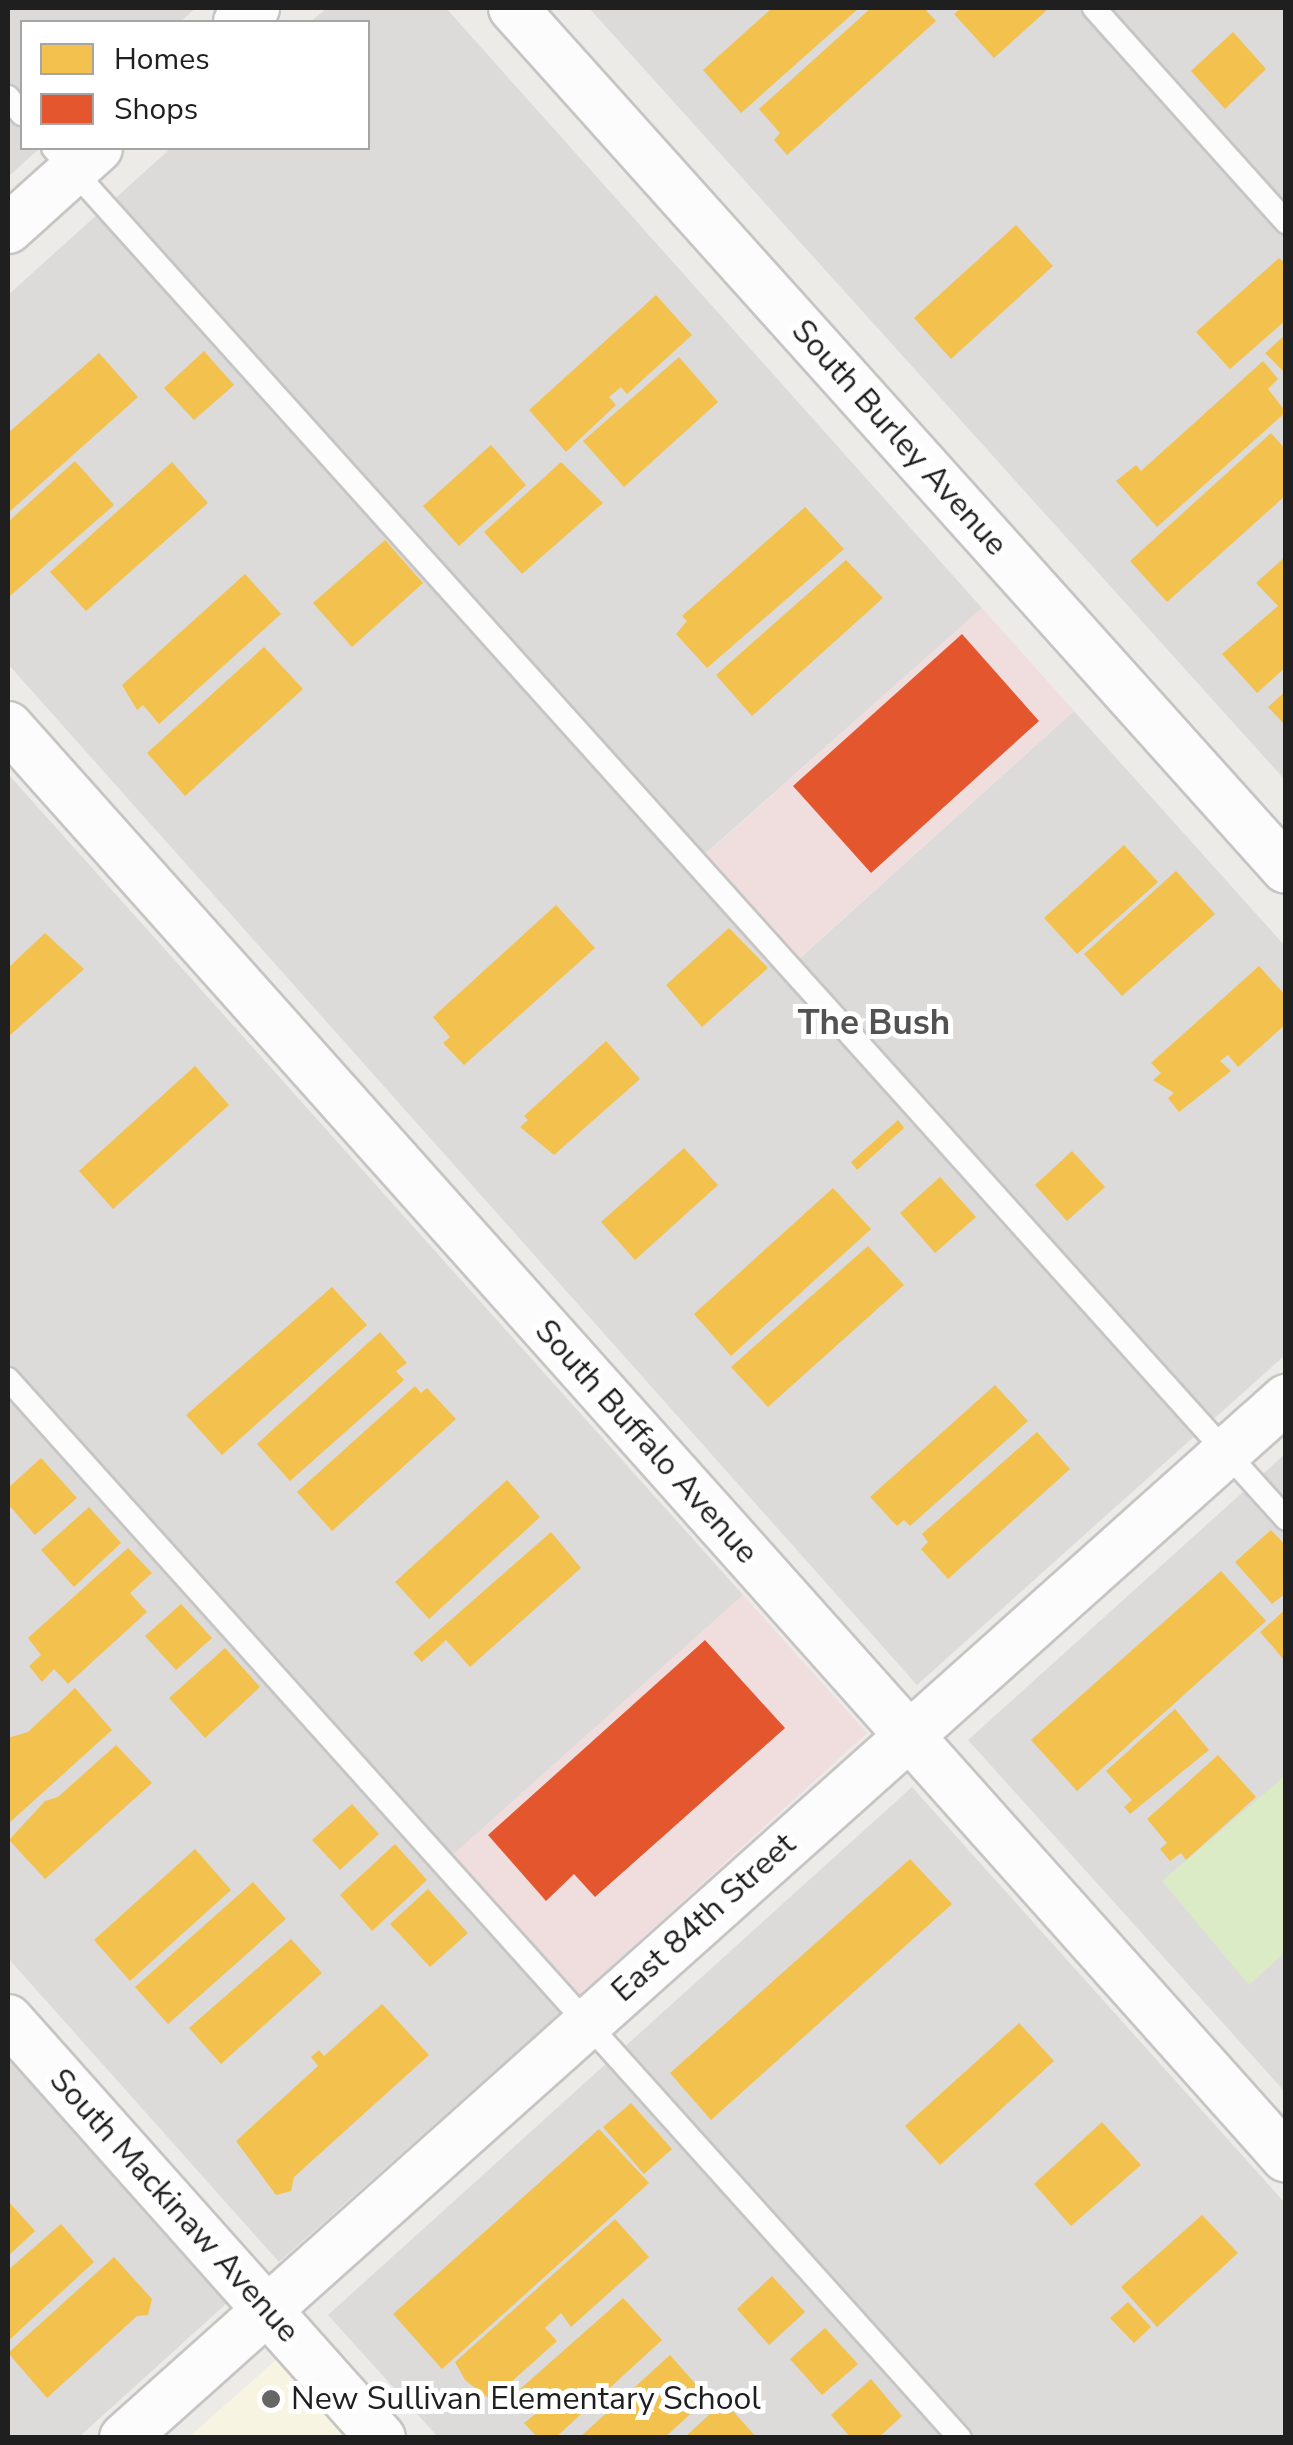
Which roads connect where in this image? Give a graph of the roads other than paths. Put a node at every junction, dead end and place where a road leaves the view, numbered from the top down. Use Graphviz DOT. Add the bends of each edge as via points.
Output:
graph roads {
  1 [pos="513,8"];
  2 [pos="1094,8"];
  3 [pos="75,155"];
  4 [pos="1286,222"];
  5 [pos="8,228"];
  6 [pos="8,726"];
  7 [pos="1286,869"];
  8 [pos="8,1378"];
  9 [pos="1286,1399"];
  10 [pos="1226,1453"];
  11 [pos="1286,1519"];
  12 [pos="908,1736"];
  13 [pos="8,2019"];
  14 [pos="587,2023"];
  15 [pos="1286,2158"];
  16 [pos="267,2309"];
  17 [pos="124,2438"];
  18 [pos="381,2438"];
  19 [pos="960,2438"];
  1 -- 7 [label="street, South Burley Avenue"];
  2 -- 4 [label="lane"];
  3 -- 5 [label="street"];
  3 -- 10 [label="lane"];
  6 -- 12 [label="street, South Buffalo Avenue"];
  8 -- 14 [label="lane"];
  9 -- 10 [label="street, East 84th Street"];
  10 -- 11 [label="lane"];
  10 -- 12 [label="street, East 84th Street"];
  12 -- 14 [label="street, East 84th Street"];
  12 -- 15 [label="street, South Buffalo Avenue"];
  13 -- 16 [label="street, South Mackinaw Avenue"];
  14 -- 16 [label="street, East 84th Street"];
  14 -- 19 [label="lane"];
  16 -- 17 [label="street, East 84th Street"];
  16 -- 18 [label="street, South Mackinaw Avenue"];
}
